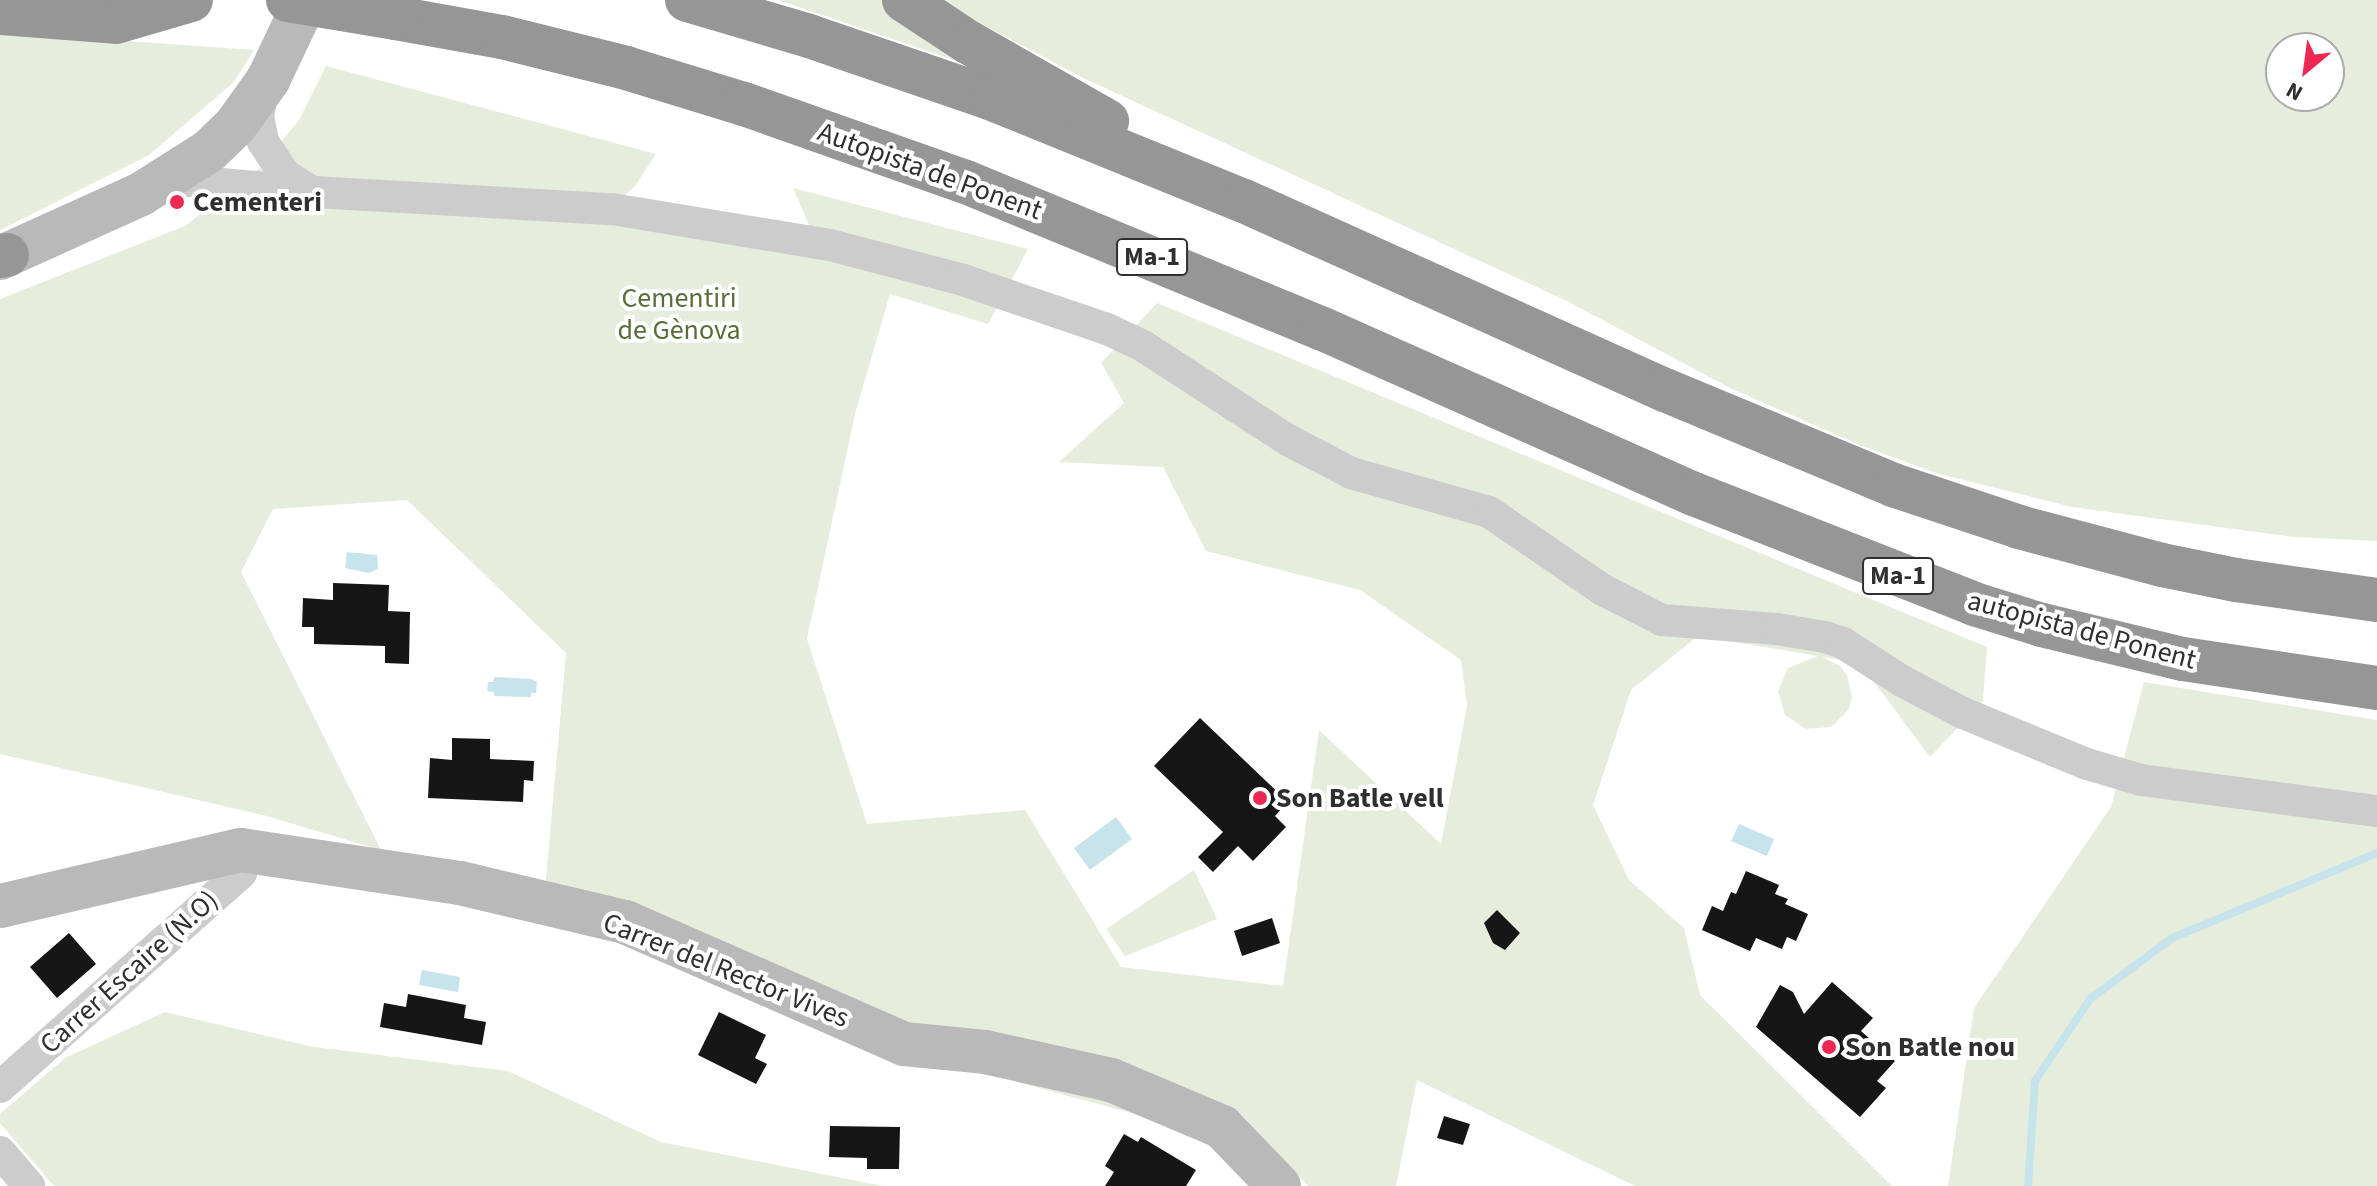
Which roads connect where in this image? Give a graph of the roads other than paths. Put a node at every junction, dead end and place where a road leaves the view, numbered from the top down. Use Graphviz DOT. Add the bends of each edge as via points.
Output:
graph roads {
  1 [pos="191,0"];
  2 [pos="288,0"];
  3 [pos="306,0"];
  4 [pos="687,0"];
  5 [pos="904,0"];
  6 [pos="0,13"];
  7 [pos="263,89"];
  8 [pos="167,179"];
  9 [pos="314,192"];
  10 [pos="1244,201"];
  11 [pos="2,256"];
  12 [pos="1444,384"];
  13 [pos="2377,600"];
  14 [pos="2377,688"];
  15 [pos="2377,811"];
  16 [pos="241,850"];
  17 [pos="0,906"];
  18 [pos="0,1087"];
  19 [pos="0,1152"];
  20 [pos="29,1186"];
  21 [pos="1279,1186"];
  1 -- 6 [label="highway" via="116,22"];
  2 -- 12 [label="highway, Autopista de Ponent / Ma-1, bridge" via="502,37 626,68 856,142 1076,225"];
  3 -- 7 [label="street"];
  4 -- 10 [label="highway" via="962,88"];
  5 -- 10 [label="highway"];
  7 -- 8 [label="street" via="225,137"];
  7 -- 9 [label="street" via="258,116 272,160 297,185"];
  8 -- 9 [label="street"];
  8 -- 11 [label="street"];
  9 -- 15 [label="street" via="612,209 830,245 963,280 1143,346 1288,440 1351,473 1489,512 1603,590 1662,620 1825,637 1963,713 2087,764 2141,780"];
  10 -- 13 [label="highway" via="1826,459 2019,527 2221,577"];
  12 -- 14 [label="highway, autopista de Ponent / Ma-1" via="1694,494 1974,604 2183,659"];
  16 -- 17 [label="street, Carrer del Rector Vives"];
  16 -- 18 [label="street, Carrer Escaire (N.O)" via="241,873"];
  16 -- 21 [label="street, Carrer del Rector Vives" via="460,883 625,922 904,1044 985,1052 1111,1080 1222,1127"];
  19 -- 20 [label="street"];
}
